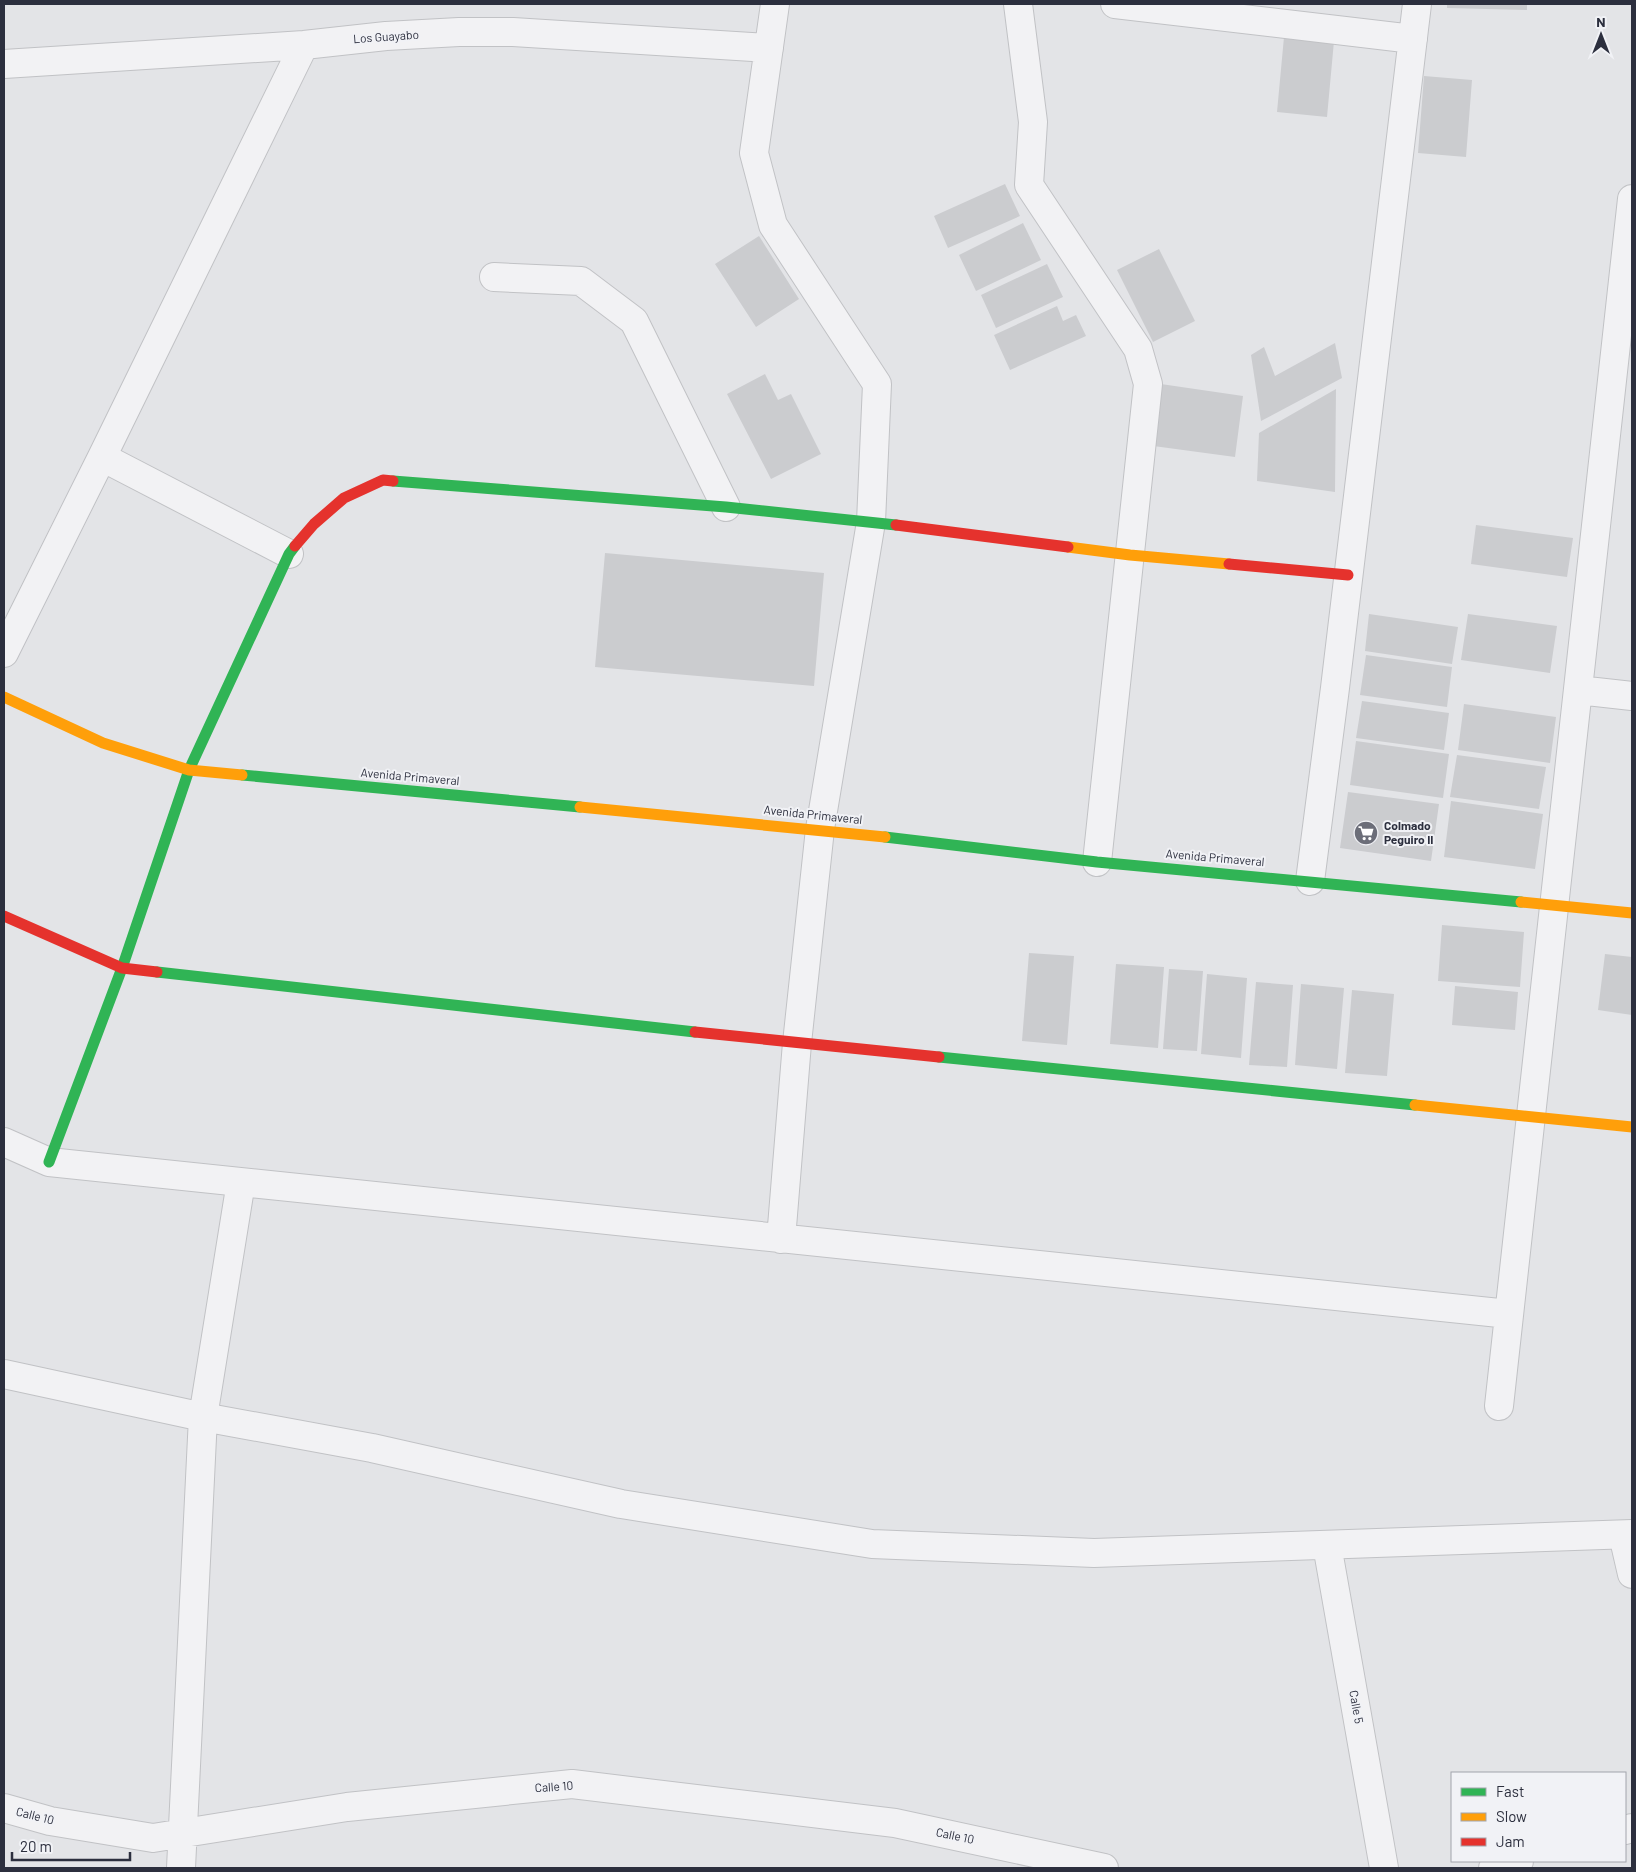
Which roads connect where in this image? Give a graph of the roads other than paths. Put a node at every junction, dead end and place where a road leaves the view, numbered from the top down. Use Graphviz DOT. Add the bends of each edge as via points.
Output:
graph roads {
  1 [pos="775,4"];
  2 [pos="1018,4"];
  3 [pos="1115,4"];
  4 [pos="1417,4"];
  5 [pos="1413,39"];
  6 [pos="304,45"];
  7 [pos="768,48"];
  8 [pos="4,64"];
  9 [pos="1632,200"];
  10 [pos="494,277"];
  11 [pos="102,458"];
  12 [pos="726,507"];
  13 [pos="870,522"];
  14 [pos="289,554"];
  15 [pos="1130,555"];
  16 [pos="1348,575"];
  17 [pos="4,653"];
  18 [pos="1578,690"];
  19 [pos="1632,696"];
  20 [pos="4,697"];
  21 [pos="189,770"];
  22 [pos="820,829"];
  23 [pos="1097,862"];
  24 [pos="1310,881"];
  25 [pos="1554,905"];
  26 [pos="1632,913"];
  27 [pos="4,916"];
  28 [pos="122,968"];
  29 [pos="797,1043"];
  30 [pos="1531,1117"];
  31 [pos="1632,1127"];
  32 [pos="4,1142"];
  33 [pos="50,1162"];
  34 [pos="241,1182"];
  35 [pos="781,1238"];
  36 [pos="1509,1314"];
  37 [pos="4,1374"];
  38 [pos="1499,1406"];
  39 [pos="203,1418"];
  40 [pos="1628,1534"];
  41 [pos="1327,1545"];
  42 [pos="1632,1574"];
  43 [pos="4,1808"];
  44 [pos="184,1834"];
  45 [pos="1515,1862"];
  46 [pos="181,1868"];
  47 [pos="1104,1868"];
  48 [pos="1384,1868"];
  49 [pos="1493,1868"];
  1 -- 7 [label="street"];
  2 -- 15 [label="street" via="1032,122 1029,185 1138,349 1148,384"];
  3 -- 5 [label="street"];
  4 -- 5 [label="street"];
  5 -- 16 [label="street"];
  6 -- 7 [label="street, Los Guayabo" via="386,36 512,32"];
  6 -- 8 [label="street, Los Guayabo"];
  6 -- 11 [label="street"];
  7 -- 13 [label="street" via="754,153 774,225 877,384"];
  9 -- 18 [label="street"];
  10 -- 12 [label="street" via="581,281 634,321"];
  11 -- 14 [label="street"];
  11 -- 17 [label="street"];
  12 -- 13 [label="street"];
  12 -- 14 [label="street" via="383,480 344,498 314,524"];
  13 -- 15 [label="street"];
  13 -- 22 [label="street"];
  14 -- 21 [label="street"];
  15 -- 16 [label="street"];
  15 -- 23 [label="street"];
  16 -- 24 [label="street"];
  18 -- 19 [label="street"];
  18 -- 25 [label="street"];
  20 -- 21 [label="street, Avenida Primaveral" via="103,743"];
  21 -- 22 [label="street, Avenida Primaveral"];
  21 -- 28 [label="street"];
  22 -- 23 [label="street, Avenida Primaveral"];
  22 -- 29 [label="street"];
  23 -- 24 [label="street, Avenida Primaveral"];
  24 -- 25 [label="street, Avenida Primaveral"];
  25 -- 26 [label="street, Avenida Primaveral"];
  25 -- 30 [label="street"];
  27 -- 28 [label="street"];
  28 -- 29 [label="street"];
  28 -- 33 [label="street"];
  29 -- 30 [label="street"];
  29 -- 35 [label="street"];
  30 -- 31 [label="street"];
  30 -- 36 [label="street"];
  32 -- 33 [label="street"];
  33 -- 34 [label="street"];
  34 -- 35 [label="street"];
  34 -- 39 [label="street"];
  35 -- 36 [label="street"];
  36 -- 38 [label="street"];
  37 -- 39 [label="street"];
  39 -- 41 [label="street" via="372,1448 621,1504 872,1544 1094,1553"];
  39 -- 44 [label="street"];
  40 -- 41 [label="street"];
  40 -- 42 [label="street"];
  41 -- 48 [label="street, Calle 5"];
  43 -- 44 [label="street, Calle 10" via="50,1821 153,1838"];
  44 -- 46 [label="street"];
  44 -- 47 [label="street, Calle 10" via="347,1807 572,1784 895,1823"];
  45 -- 49 [label="street"];
}
